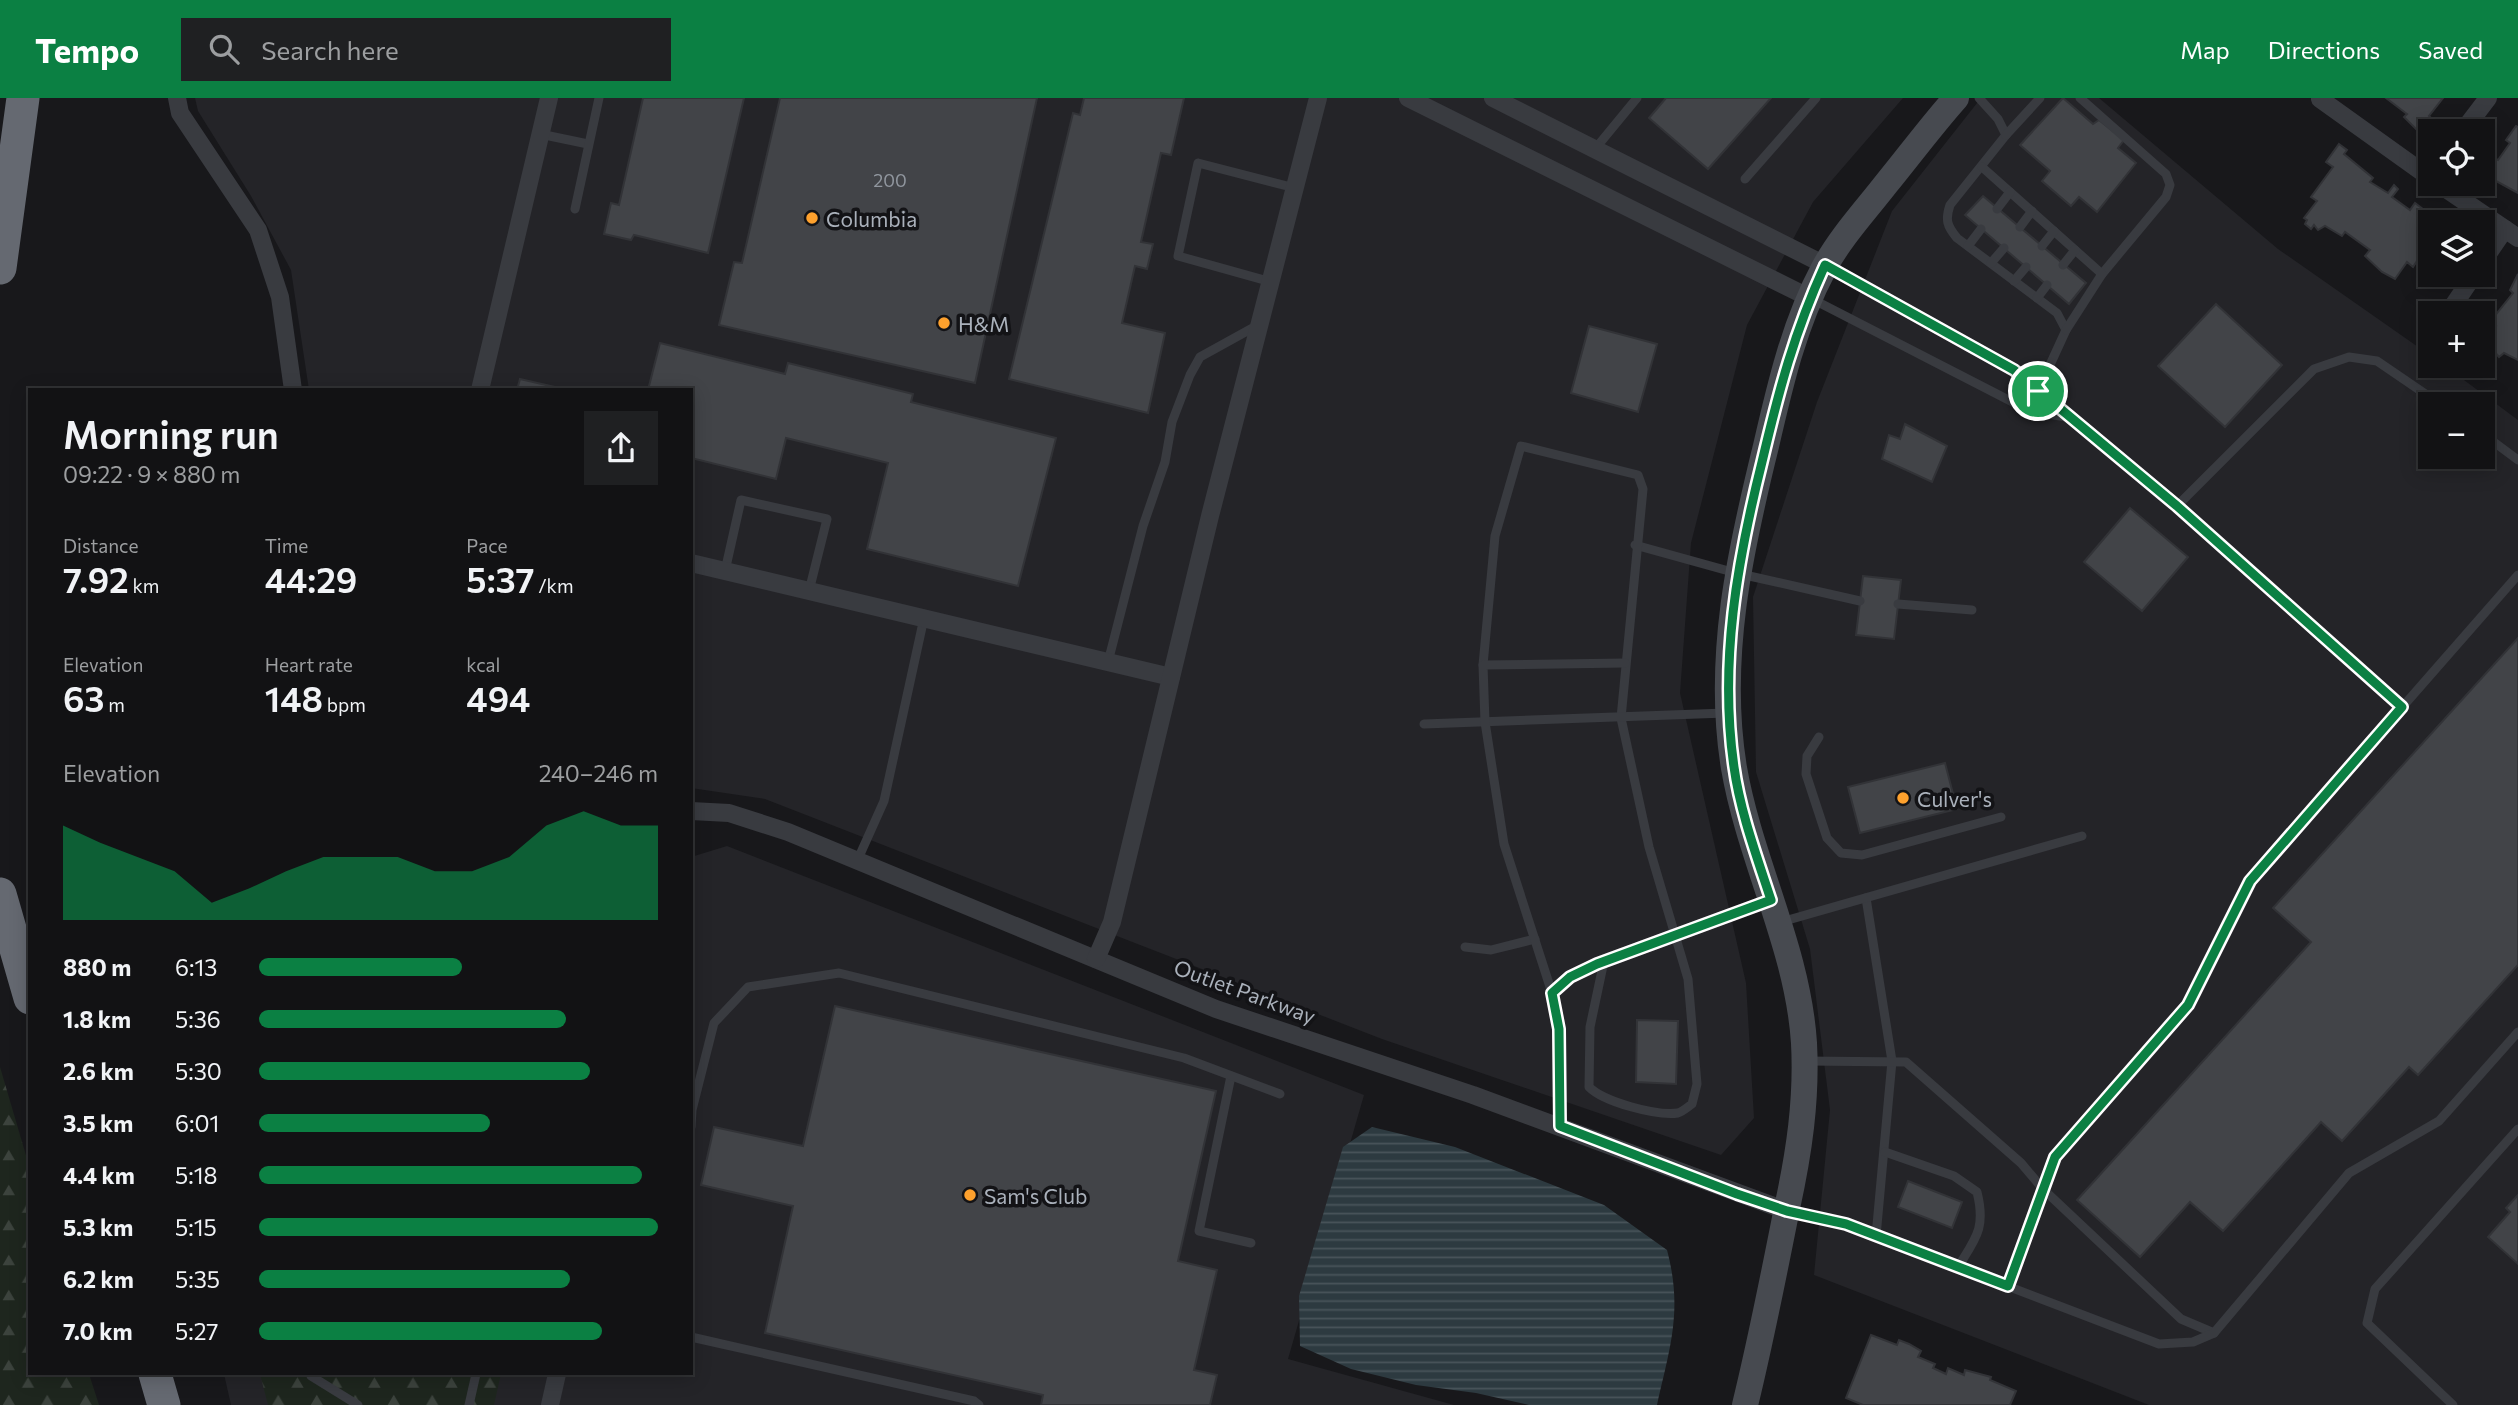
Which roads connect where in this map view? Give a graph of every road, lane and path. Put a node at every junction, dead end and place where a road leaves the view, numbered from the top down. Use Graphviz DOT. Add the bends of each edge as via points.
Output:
graph roads {
  1 [pos="23,98"];
  2 [pos="177,98"];
  3 [pos="549,98"];
  4 [pos="599,98"];
  5 [pos="1318,98"];
  6 [pos="1408,98"];
  7 [pos="1493,98"];
  8 [pos="1637,98"];
  9 [pos="1816,98"];
  10 [pos="1956,98"];
  11 [pos="1979,98"];
  12 [pos="2040,98"];
  13 [pos="2080,98"];
  14 [pos="2488,98"];
  15 [pos="2320,99"];
  16 [pos="2472,119"];
  17 [pos="540,134"];
  18 [pos="2006,135"];
  19 [pos="588,144"];
  20 [pos="1595,149"];
  21 [pos="1982,167"];
  22 [pos="2418,168"];
  23 [pos="1745,179"];
  24 [pos="1295,187"];
  25 [pos="2010,192"];
  26 [pos="2458,196"];
  27 [pos="1997,208"];
  28 [pos="575,209"];
  29 [pos="2032,211"];
  30 [pos="2020,228"];
  31 [pos="1981,229"];
  32 [pos="2054,231"];
  33 [pos="2512,233"];
  34 [pos="1968,246"];
  35 [pos="2042,246"];
  36 [pos="2004,248"];
  37 [pos="2495,249"];
  38 [pos="2075,250"];
  39 [pos="1992,263"];
  40 [pos="1825,265"];
  41 [pos="2063,265"];
  42 [pos="2025,267"];
  43 [pos="0,268"];
  44 [pos="2102,274"];
  45 [pos="2014,281"];
  46 [pos="1270,282"];
  47 [pos="2047,285"];
  48 [pos="1810,298"];
  49 [pos="2037,298"];
  50 [pos="1260,324"];
  51 [pos="2066,330"];
  52 [pos="293,388"];
  53 [pos="480,388"];
  54 [pos="2038,391"];
  55 [pos="2422,392"];
  56 [pos="2068,417"];
  57 [pos="2495,442"];
  58 [pos="2518,460"];
  59 [pos="2177,506"];
  60 [pos="1635,545"];
  61 [pos="693,564"];
  62 [pos="725,571"];
  63 [pos="1736,573"];
  64 [pos="2518,575"];
  65 [pos="809,591"];
  66 [pos="1860,601"];
  67 [pos="1898,604"];
  68 [pos="1972,610"];
  69 [pos="924,618"];
  70 [pos="1108,662"];
  71 [pos="1625,663"];
  72 [pos="1483,665"];
  73 [pos="1171,677"];
  74 [pos="2402,707"];
  75 [pos="1729,713"];
  76 [pos="1621,718"];
  77 [pos="1485,722"];
  78 [pos="1424,724"];
  79 [pos="1819,737"];
  80 [pos="693,811"];
  81 [pos="2001,817"];
  82 [pos="2082,836"];
  83 [pos="858,859"];
  84 [pos="0,894"];
  85 [pos="1866,898"];
  86 [pos="1774,911"];
  87 [pos="1676,933"];
  88 [pos="1535,939"];
  89 [pos="1465,947"];
  90 [pos="1096,958"];
  91 [pos="1604,961"];
  92 [pos="28,991"];
  93 [pos="1552,993"];
  94 [pos="2518,1032"];
  95 [pos="1804,1061"];
  96 [pos="1892,1061"];
  97 [pos="1231,1076"];
  98 [pos="1280,1094"];
  99 [pos="693,1106"];
  100 [pos="1560,1126"];
  101 [pos="2518,1129"];
  102 [pos="1885,1152"];
  103 [pos="2043,1189"];
  104 [pos="1787,1211"];
  105 [pos="1876,1236"];
  106 [pos="1251,1243"];
  107 [pos="1958,1267"];
  108 [pos="2008,1286"];
  109 [pos="2214,1333"];
  110 [pos="693,1337"];
  111 [pos="156,1375"];
  112 [pos="314,1375"];
  113 [pos="476,1375"];
  114 [pos="557,1375"];
  115 [pos="164,1405"];
  116 [pos="358,1405"];
  117 [pos="470,1405"];
  118 [pos="550,1405"];
  119 [pos="979,1405"];
  120 [pos="1745,1405"];
  121 [pos="2453,1405"];
  1 -- 43 [label="highway"];
  2 -- 52 [label="street" via="180,113 258,230 280,297"];
  3 -- 17 [label="street"];
  4 -- 19 [label="lane"];
  5 -- 24 [label="street"];
  6 -- 48 [label="street"];
  7 -- 20 [label="street"];
  8 -- 20 [label="lane"];
  9 -- 23 [label="lane"];
  10 -- 40 [label="street"];
  11 -- 18 [label="lane"];
  12 -- 18 [label="lane"];
  13 -- 44 [label="lane" via="2166,174 2170,186 2166,197"];
  14 -- 16 [label="street"];
  15 -- 22 [label="street"];
  17 -- 19 [label="lane"];
  17 -- 53 [label="street"];
  18 -- 21 [label="lane"];
  19 -- 28 [label="lane"];
  20 -- 40 [label="street"];
  21 -- 25 [label="lane"];
  21 -- 34 [label="lane" via="1946,216 1948,227"];
  24 -- 46 [label="street"];
  24 -- 46 [label="lane" via="1198,163 1178,256"];
  25 -- 27 [label="lane"];
  25 -- 29 [label="lane"];
  26 -- 33 [label="street"];
  29 -- 30 [label="lane"];
  29 -- 32 [label="lane"];
  31 -- 34 [label="lane"];
  32 -- 35 [label="lane"];
  32 -- 38 [label="lane"];
  33 -- 37 [label="street"];
  34 -- 39 [label="lane"];
  36 -- 39 [label="lane"];
  38 -- 41 [label="lane"];
  38 -- 44 [label="lane"];
  39 -- 45 [label="lane"];
  40 -- 48 [label="street"];
  40 -- 54 [label="lane" via="2014,370"];
  42 -- 45 [label="lane"];
  44 -- 51 [label="lane"];
  45 -- 49 [label="lane"];
  46 -- 50 [label="street"];
  47 -- 49 [label="lane"];
  48 -- 56 [label="lane" via="2030,411"];
  48 -- 63 [label="street" via="1776,402"];
  49 -- 51 [label="lane" via="2057,313"];
  50 -- 70 [label="lane" via="1200,357 1190,375 1172,422 1165,462 1143,526"];
  50 -- 73 [label="street"];
  51 -- 54 [label="lane"];
  54 -- 56 [label="lane"];
  55 -- 59 [label="lane" via="2377,361 2349,357 2314,369"];
  56 -- 59 [label="lane"];
  57 -- 58 [label="lane"];
  59 -- 74 [label="lane"];
  60 -- 63 [label="lane"];
  60 -- 71 [label="lane"];
  60 -- 72 [label="lane" via="1643,489 1638,475 1521,446 1495,536"];
  61 -- 62 [label="street"];
  62 -- 65 [label="street"];
  62 -- 65 [label="lane" via="741,500 827,519"];
  63 -- 66 [label="lane"];
  63 -- 75 [label="street"];
  64 -- 74 [label="lane"];
  65 -- 69 [label="street"];
  67 -- 68 [label="lane"];
  69 -- 70 [label="street"];
  69 -- 83 [label="lane" via="884,801"];
  70 -- 73 [label="street"];
  71 -- 72 [label="lane"];
  71 -- 76 [label="lane"];
  72 -- 77 [label="lane"];
  73 -- 90 [label="street" via="1112,922"];
  74 -- 103 [label="lane" via="2250,881 2188,1005 2055,1157"];
  75 -- 76 [label="lane"];
  75 -- 86 [label="street" via="1734,769"];
  76 -- 77 [label="lane"];
  76 -- 87 [label="lane" via="1649,846"];
  77 -- 78 [label="lane"];
  77 -- 88 [label="lane" via="1504,844"];
  79 -- 81 [label="lane" via="1807,756 1806,774 1827,838 1841,853 1862,855"];
  80 -- 83 [label="street, Outlet Parkway" via="729,813"];
  82 -- 85 [label="lane"];
  83 -- 90 [label="street, Outlet Parkway"];
  84 -- 92 [label="highway"];
  85 -- 86 [label="lane"];
  85 -- 96 [label="lane"];
  86 -- 87 [label="lane"];
  86 -- 95 [label="street" via="1796,992"];
  87 -- 91 [label="lane"];
  87 -- 91 [label="lane" via="1688,979 1698,1084 1692,1104 1679,1113 1599,1097 1589,1087 1590,1027"];
  88 -- 89 [label="lane" via="1492,950"];
  88 -- 93 [label="lane"];
  90 -- 100 [label="street, Outlet Parkway" via="1216,1009"];
  91 -- 93 [label="lane" via="1570,977"];
  93 -- 100 [label="lane" via="1559,1029"];
  94 -- 109 [label="lane" via="2439,1121 2349,1173"];
  95 -- 96 [label="lane"];
  95 -- 104 [label="street" via="1802,1128"];
  96 -- 102 [label="lane"];
  96 -- 103 [label="lane" via="1906,1062 2021,1163"];
  97 -- 98 [label="lane"];
  97 -- 99 [label="lane" via="1184,1058 839,973 748,987 714,1023"];
  97 -- 106 [label="lane" via="1199,1231"];
  100 -- 104 [label="street, Outlet Parkway"];
  101 -- 121 [label="lane" via="2375,1289 2367,1323"];
  102 -- 105 [label="lane"];
  102 -- 107 [label="lane" via="1954,1176 1977,1192 1983,1214 1976,1238"];
  103 -- 108 [label="lane"];
  103 -- 109 [label="lane" via="2181,1319"];
  104 -- 105 [label="lane"];
  104 -- 120 [label="street"];
  105 -- 107 [label="lane"];
  107 -- 108 [label="lane"];
  108 -- 109 [label="lane" via="2159,1344 2193,1342"];
  110 -- 119 [label="lane"];
  111 -- 115 [label="highway"];
  112 -- 116 [label="lane" via="311,1376"];
  113 -- 117 [label="lane"];
  114 -- 118 [label="street"];
}
